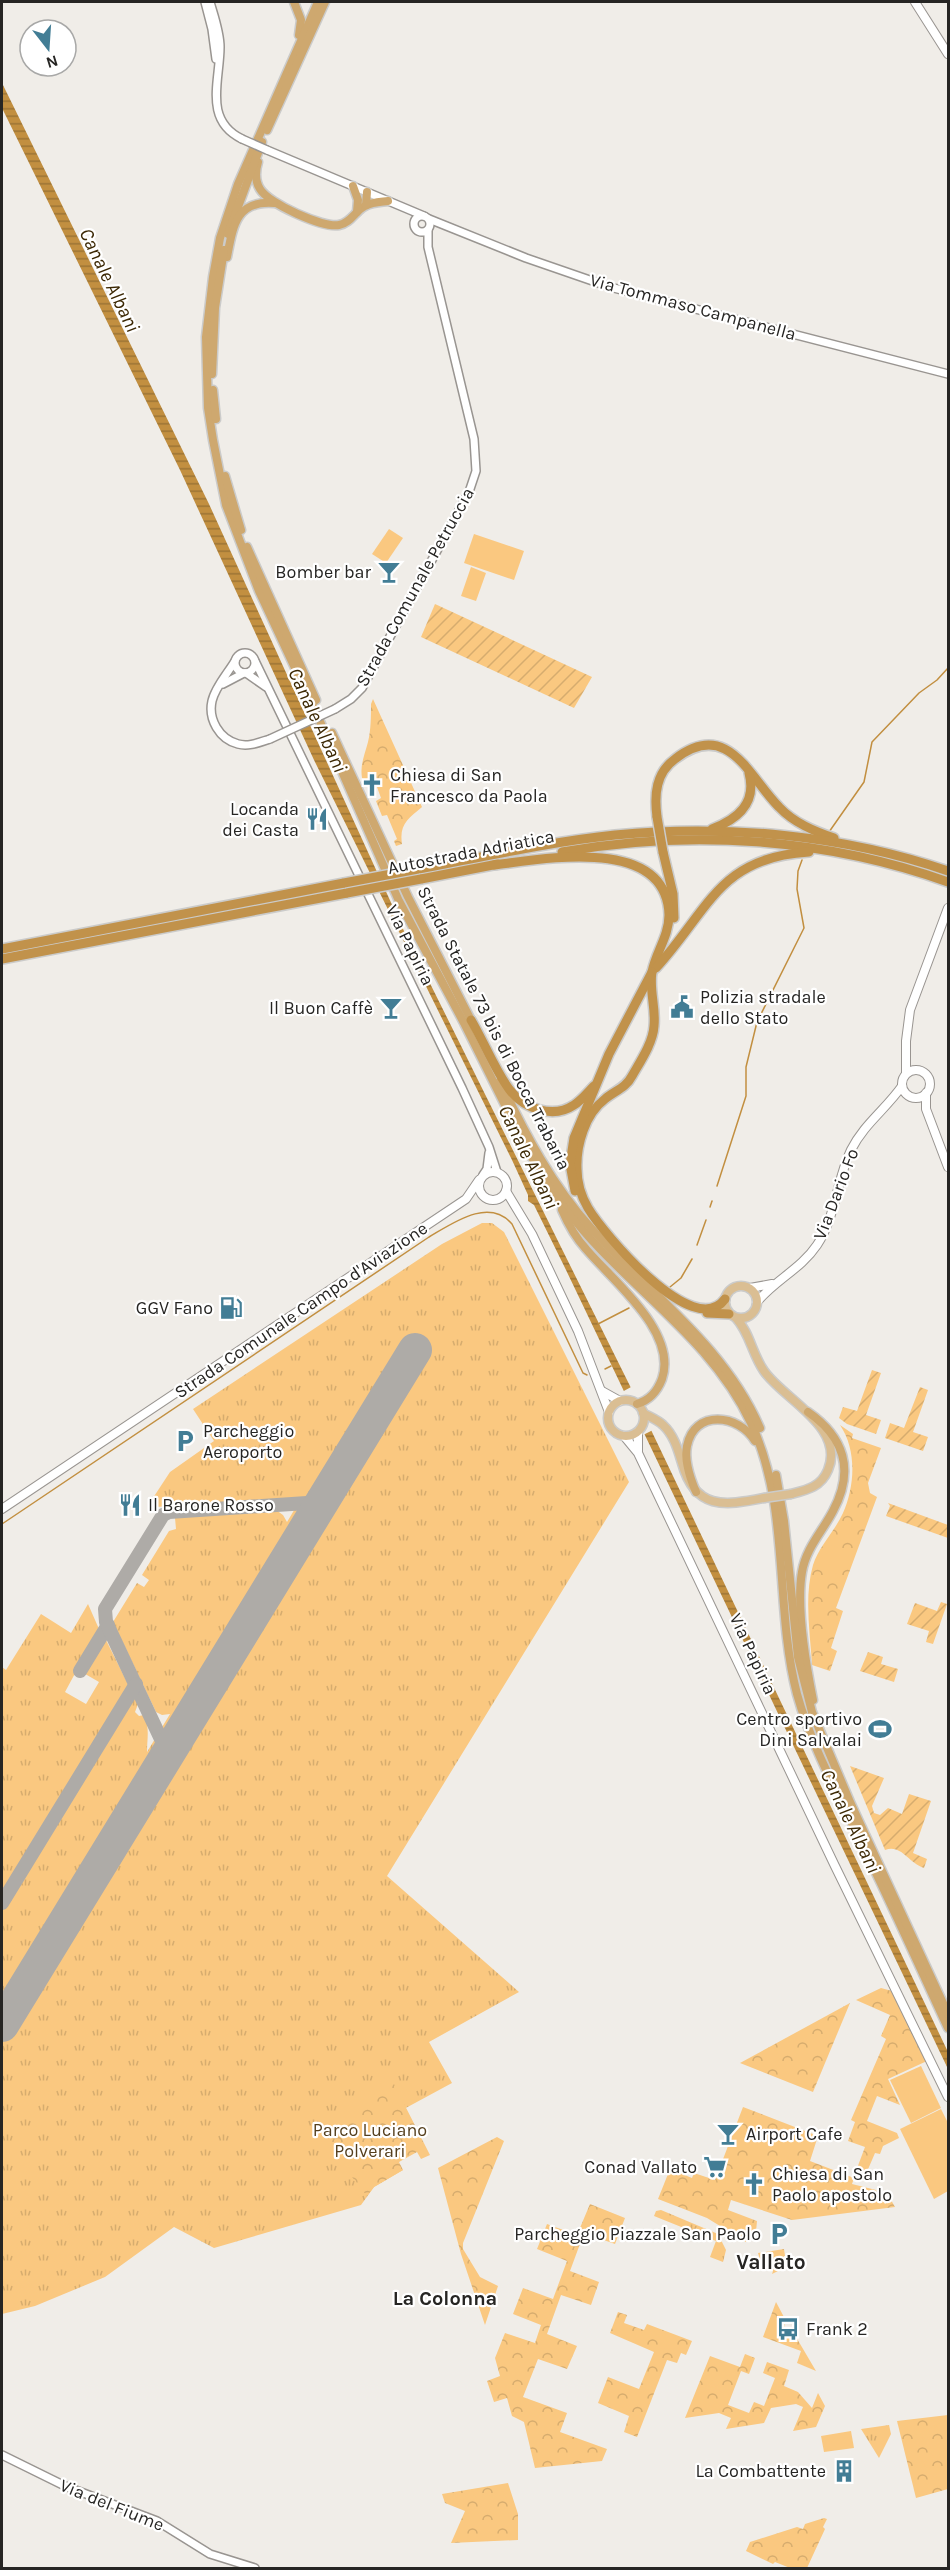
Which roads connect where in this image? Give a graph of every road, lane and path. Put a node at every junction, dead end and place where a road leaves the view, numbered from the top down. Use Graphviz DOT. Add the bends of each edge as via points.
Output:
graph roads {
  1 [pos="205,2"];
  2 [pos="210,2"];
  3 [pos="294,2"];
  4 [pos="318,2"];
  5 [pos="325,2"];
  6 [pos="915,2"];
  7 [pos="948,54"];
  8 [pos="217,70"];
  9 [pos="287,78"];
  10 [pos="353,186"];
  11 [pos="367,192"];
  12 [pos="275,203"];
  13 [pos="362,203"];
  14 [pos="392,203"];
  15 [pos="428,223"];
  16 [pos="416,228"];
  17 [pos="428,247"];
  18 [pos="215,308"];
  19 [pos="948,374"];
  20 [pos="235,661"];
  21 [pos="255,661"];
  22 [pos="245,673"];
  23 [pos="219,687"];
  24 [pos="271,693"];
  25 [pos="749,771"];
  26 [pos="708,831"];
  27 [pos="851,844"];
  28 [pos="834,851"];
  29 [pos="494,865"];
  30 [pos="948,871"];
  31 [pos="948,882"];
  32 [pos="948,908"];
  33 [pos="2,949"];
  34 [pos="2,959"];
  35 [pos="652,972"];
  36 [pos="471,1020"];
  37 [pos="907,1054"];
  38 [pos="918,1070"];
  39 [pos="906,1073"];
  40 [pos="598,1082"];
  41 [pos="902,1086"];
  42 [pos="926,1094"];
  43 [pos="912,1097"];
  44 [pos="889,1103"];
  45 [pos="926,1108"];
  46 [pos="489,1147"];
  47 [pos="948,1167"];
  48 [pos="497,1172"];
  49 [pos="481,1178"];
  50 [pos="506,1191"];
  51 [pos="555,1196"];
  52 [pos="466,1199"];
  53 [pos="498,1199"];
  54 [pos="489,1200"];
  55 [pos="520,1215"];
  56 [pos="779,1281"];
  57 [pos="750,1288"];
  58 [pos="725,1299"];
  59 [pos="757,1302"];
  60 [pos="754,1312"];
  61 [pos="733,1316"];
  62 [pos="750,1340"];
  63 [pos="600,1390"];
  64 [pos="620,1401"];
  65 [pos="637,1404"];
  66 [pos="609,1412"];
  67 [pos="808,1412"];
  68 [pos="643,1413"];
  69 [pos="661,1423"];
  70 [pos="640,1428"];
  71 [pos="624,1436"];
  72 [pos="638,1453"];
  73 [pos="766,1460"];
  74 [pos="696,1492"];
  75 [pos="2,1509"];
  76 [pos="822,1738"];
  77 [pos="903,1920"];
  78 [pos="948,2014"];
  79 [pos="948,2028"];
  80 [pos="948,2097"];
  81 [pos="2,2456"];
  82 [pos="255,2568"];
  1 -- 8 [label="street"];
  2 -- 8 [label="street" via="220,47"];
  3 -- 9 [label="highway" via="300,13 301,32 290,57"];
  4 -- 9 [label="highway, Strada Statale 73 bis di Bocca Trabaria"];
  5 -- 9 [label="highway, Strada Statale 73 bis di Bocca Trabaria"];
  6 -- 7 [label="main road"];
  8 -- 10 [label="street, Via Tommaso Campanella, bridge" via="218,117 227,130"];
  9 -- 12 [label="highway" via="285,98 255,173 260,190"];
  9 -- 18 [label="highway, Strada Statale 73 bis di Bocca Trabaria" via="232,221"];
  9 -- 51 [label="highway, Strada Statale 73 bis di Bocca Trabaria" via="229,209 208,307 208,408 226,505 258,591 399,901 465,1023 515,1128"];
  10 -- 11 [label="street, Via Tommaso Campanella"];
  10 -- 13 [label="highway"];
  11 -- 13 [label="highway"];
  11 -- 14 [label="street, Via Tommaso Campanella"];
  12 -- 13 [label="highway" via="336,226 345,224"];
  12 -- 18 [label="highway" via="253,204 240,214"];
  13 -- 14 [label="highway"];
  14 -- 15 [label="street, Via Tommaso Campanella"];
  14 -- 16 [label="street, Via Tommaso Campanella"];
  15 -- 16 [label="street, Via Tommaso Campanella"];
  15 -- 16 [label="street, Via Tommaso Campanella" via="417,218"];
  15 -- 17 [label="street, Strada Comunale Petruccia"];
  15 -- 19 [label="street, Via Tommaso Campanella" via="443,224 610,287"];
  16 -- 17 [label="street, Strada Comunale Petruccia"];
  17 -- 23 [label="street, Strada Comunale Petruccia, bridge" via="474,439 476,471 469,492 362,688 351,699 270,739 239,744 225,738 211,714 212,699"];
  18 -- 36 [label="highway, Strada Statale 73 bis di Bocca Trabaria" via="214,408 224,471 244,540 403,888"];
  20 -- 21 [label="street" via="246,653"];
  20 -- 22 [label="street, Via Papiria" via="238,670"];
  20 -- 23 [label="street, Strada Comunale Petruccia"];
  21 -- 22 [label="street" via="253,669"];
  21 -- 24 [label="street, Via Papiria"];
  22 -- 23 [label="street"];
  22 -- 24 [label="street, Via Papiria"];
  24 -- 46 [label="street, Via Papiria"];
  25 -- 26 [label="highway" via="751,792 744,810"];
  25 -- 27 [label="highway" via="791,818"];
  25 -- 35 [label="highway, bridge" via="739,757 722,748 705,747 683,753 660,777 655,795 657,816 674,916 669,938"];
  26 -- 27 [label="highway, Autostrada Adriatica"];
  26 -- 33 [label="highway, Autostrada Adriatica, bridge" via="601,837"];
  27 -- 30 [label="highway, Autostrada Adriatica"];
  28 -- 29 [label="highway, Autostrada Adriatica" via="743,841 654,841 566,851"];
  28 -- 31 [label="highway, Autostrada Adriatica"];
  28 -- 35 [label="highway" via="776,856 735,874 710,897"];
  29 -- 34 [label="highway, Autostrada Adriatica, bridge"];
  29 -- 35 [label="highway" via="585,856 626,863 646,873 662,891 669,913 666,936"];
  32 -- 37 [label="main road" via="910,1010"];
  35 -- 40 [label="highway"];
  35 -- 58 [label="highway" via="653,1034 629,1082 602,1101 591,1116 578,1150 578,1180 593,1215 667,1293 699,1309 713,1308"];
  36 -- 40 [label="highway" via="508,1088 530,1107 549,1111 568,1108"];
  36 -- 76 [label="highway, Strada Statale 73 bis di Bocca Trabaria" via="526,1134 563,1194 600,1238 712,1351 752,1410 777,1480 799,1663"];
  37 -- 38 [label="main road"];
  37 -- 39 [label="main road"];
  38 -- 39 [label="main road"];
  38 -- 42 [label="main road" via="930,1081"];
  39 -- 41 [label="main road"];
  40 -- 61 [label="highway" via="571,1152 571,1177 578,1199 602,1231 669,1299 694,1312"];
  41 -- 43 [label="main road"];
  41 -- 44 [label="main road, Via Dario Fo"];
  42 -- 43 [label="main road"];
  42 -- 45 [label="main road"];
  43 -- 44 [label="main road, Via Dario Fo"];
  43 -- 45 [label="main road"];
  44 -- 56 [label="main road, Via Dario Fo" via="852,1148 817,1245"];
  45 -- 47 [label="main road"];
  46 -- 48 [label="street, Via Papiria"];
  46 -- 49 [label="street" via="487,1169"];
  48 -- 49 [label="main road"];
  48 -- 50 [label="main road" via="506,1180"];
  49 -- 52 [label="main road, Strada Comunale Campo d'Aviazione"];
  49 -- 54 [label="main road" via="480,1192"];
  50 -- 53 [label="main road"];
  50 -- 55 [label="main road, Via Papiria"];
  51 -- 65 [label="highway" via="576,1236 643,1313 660,1343 662,1379 654,1394"];
  51 -- 73 [label="highway, Strada Statale 73 bis di Bocca Trabaria" via="601,1250 714,1362 746,1413"];
  52 -- 54 [label="main road" via="479,1196"];
  52 -- 75 [label="main road, Strada Comunale Campo d'Aviazione"];
  53 -- 54 [label="main road"];
  53 -- 55 [label="main road, Via Papiria"];
  55 -- 63 [label="main road, Via Papiria" via="578,1331"];
  56 -- 57 [label="main road, Via Dario Fo"];
  56 -- 59 [label="main road, Via Dario Fo"];
  57 -- 58 [label="main road" via="734,1287"];
  57 -- 59 [label="main road"];
  58 -- 61 [label="main road" via="726,1309"];
  59 -- 60 [label="main road"];
  60 -- 61 [label="main road" via="746,1318"];
  60 -- 62 [label="main road"];
  61 -- 62 [label="main road"];
  62 -- 67 [label="main road" via="768,1376"];
  63 -- 64 [label="main road"];
  63 -- 66 [label="main road, Via Papiria"];
  64 -- 65 [label="main road"];
  64 -- 66 [label="main road"];
  65 -- 68 [label="main road"];
  66 -- 71 [label="main road, Via Papiria" via="610,1427"];
  67 -- 74 [label="main road, bridge" via="827,1438 831,1452 825,1476 816,1485 791,1494 722,1503"];
  67 -- 76 [label="highway" via="832,1432 843,1466 838,1500 807,1553 801,1578 807,1663"];
  68 -- 69 [label="main road"];
  68 -- 70 [label="main road, Via Papiria"];
  69 -- 70 [label="main road"];
  69 -- 74 [label="main road" via="675,1442 686,1477"];
  70 -- 71 [label="main road"];
  70 -- 72 [label="main road, Via Papiria" via="636,1440"];
  71 -- 72 [label="main road, Via Papiria"];
  72 -- 80 [label="main road, Via Papiria"];
  73 -- 74 [label="highway" via="752,1436 737,1423 720,1419 705,1422 692,1432 687,1446"];
  73 -- 77 [label="highway, Strada Statale 73 bis di Bocca Trabaria" via="776,1510 789,1654 799,1701 825,1767"];
  76 -- 77 [label="highway, Strada Statale 73 bis di Bocca Trabaria"];
  77 -- 78 [label="highway"];
  77 -- 79 [label="highway"];
  81 -- 82 [label="street, Via del Fiume" via="65,2486 157,2521 210,2554"];
}
